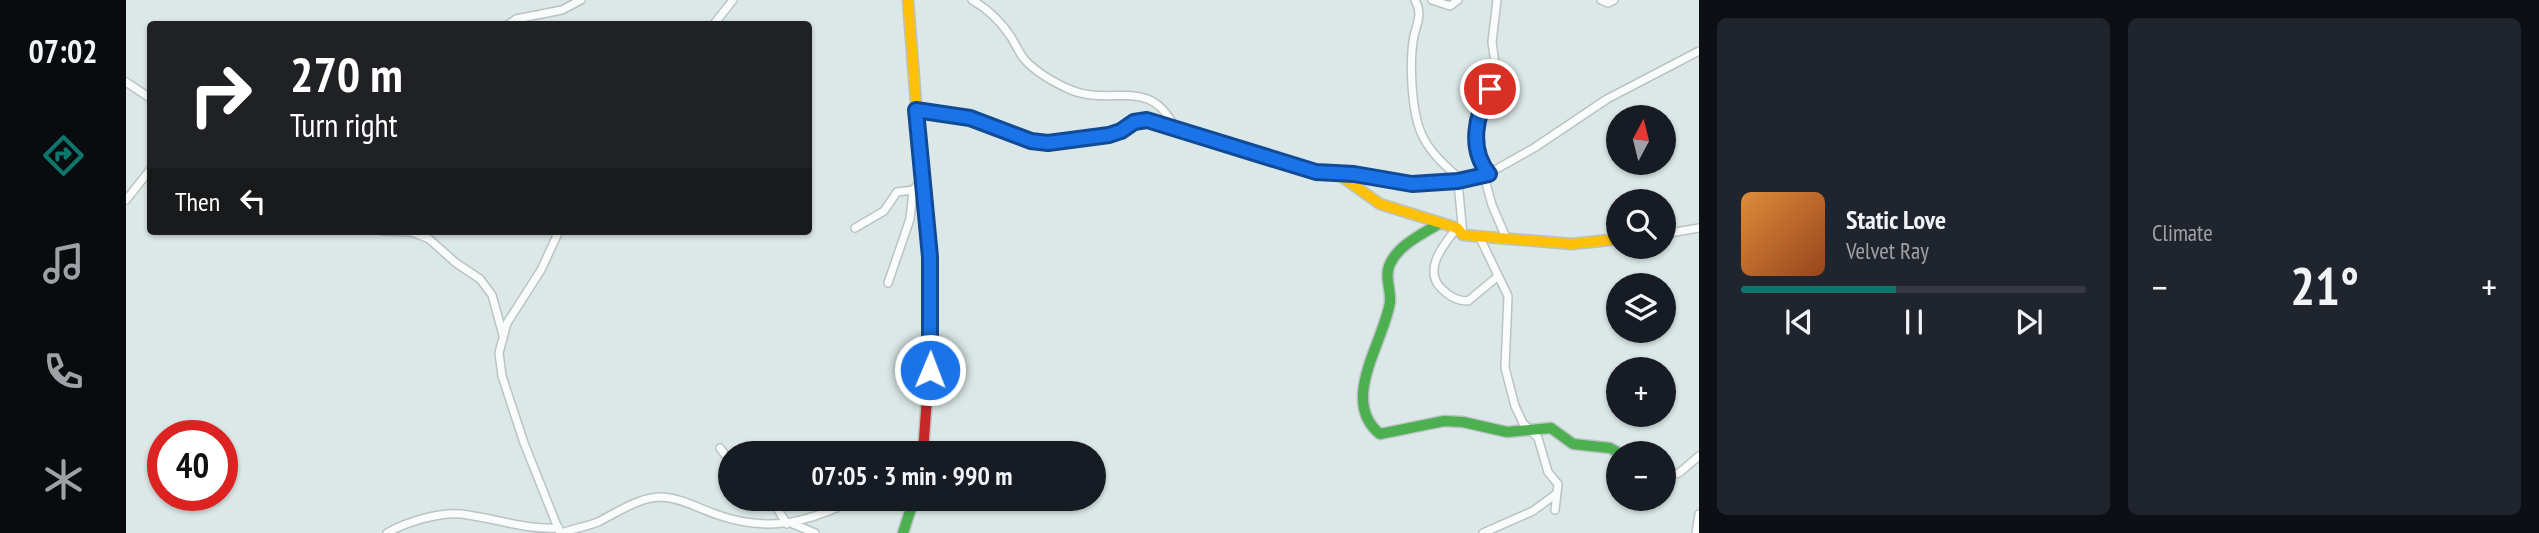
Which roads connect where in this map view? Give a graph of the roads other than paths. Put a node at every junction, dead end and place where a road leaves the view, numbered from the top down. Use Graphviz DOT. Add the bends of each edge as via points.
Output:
graph roads {
  1 [pos="581,0"];
  2 [pos="733,0"];
  3 [pos="908,0"];
  4 [pos="972,0"];
  5 [pos="1415,0"];
  6 [pos="1432,0"];
  7 [pos="1458,0"];
  8 [pos="1497,0"];
  9 [pos="1601,0"];
  10 [pos="1614,0"];
  11 [pos="987,4"];
  12 [pos="513,21"];
  13 [pos="716,21"];
  14 [pos="1699,51"];
  15 [pos="126,82"];
  16 [pos="147,96"];
  17 [pos="916,110"];
  18 [pos="1175,128"];
  19 [pos="147,174"];
  20 [pos="1334,174"];
  21 [pos="1486,175"];
  22 [pos="924,178"];
  23 [pos="1460,181"];
  24 [pos="913,190"];
  25 [pos="126,200"];
  26 [pos="1440,223"];
  27 [pos="855,228"];
  28 [pos="1699,228"];
  29 [pos="1460,231"];
  30 [pos="1676,232"];
  31 [pos="419,235"];
  32 [pos="557,235"];
  33 [pos="1479,236"];
  34 [pos="1507,240"];
  35 [pos="1606,241"];
  36 [pos="1497,277"];
  37 [pos="888,283"];
  38 [pos="503,335"];
  39 [pos="1533,431"];
  40 [pos="924,441"];
  41 [pos="1606,448"];
  42 [pos="1699,448"];
  43 [pos="1699,458"];
  44 [pos="1676,474"];
  45 [pos="1556,494"];
  46 [pos="1555,510"];
  47 [pos="780,511"];
  48 [pos="830,511"];
  49 [pos="910,511"];
  50 [pos="1699,514"];
  51 [pos="790,524"];
  52 [pos="560,531"];
  53 [pos="387,533"];
  54 [pos="815,533"];
  55 [pos="903,533"];
  56 [pos="1483,533"];
  57 [pos="1696,533"];
  1 -- 12 [label="street" via="562,10"];
  2 -- 13 [label="street"];
  3 -- 17 [label="street"];
  4 -- 11 [label="street"];
  5 -- 23 [label="street" via="1420,14 1411,67 1419,124 1436,157"];
  6 -- 7 [label="street" via="1450,6"];
  8 -- 21 [label="street" via="1492,42 1496,70 1481,108 1475,145"];
  9 -- 10 [label="street"];
  11 -- 18 [label="street" via="1025,60 1053,80 1087,95 1152,100 1166,109"];
  14 -- 21 [label="street" via="1607,99"];
  15 -- 16 [label="street"];
  17 -- 18 [label="street" via="970,118 1048,143 1109,135 1140,120"];
  17 -- 22 [label="street"];
  18 -- 20 [label="street"];
  19 -- 25 [label="street"];
  20 -- 23 [label="street" via="1412,184"];
  20 -- 26 [label="street" via="1380,204"];
  21 -- 23 [label="street"];
  21 -- 34 [label="street" via="1492,205"];
  22 -- 24 [label="street"];
  22 -- 40 [label="street" via="931,301"];
  23 -- 29 [label="street"];
  24 -- 27 [label="street" via="897,192 884,211"];
  24 -- 37 [label="street" via="910,219"];
  26 -- 29 [label="street"];
  26 -- 39 [label="street" via="1400,251 1388,268 1389,306 1364,388 1368,423 1380,434 1444,421 1507,432"];
  28 -- 30 [label="street"];
  29 -- 33 [label="street"];
  29 -- 36 [label="street" via="1438,253 1434,272 1439,287 1468,301"];
  31 -- 38 [label="street" via="480,279 492,295"];
  32 -- 38 [label="street"];
  33 -- 34 [label="street"];
  33 -- 36 [label="street"];
  34 -- 35 [label="street"];
  36 -- 39 [label="street" via="1508,296 1507,377 1520,417"];
  38 -- 52 [label="street" via="499,353 502,376"];
  39 -- 41 [label="street" via="1551,428 1573,444"];
  39 -- 45 [label="street" via="1548,472 1558,484"];
  42 -- 43 [label="street"];
  43 -- 44 [label="street"];
  45 -- 46 [label="street"];
  45 -- 56 [label="street" via="1533,511"];
  47 -- 51 [label="street"];
  48 -- 51 [label="street"];
  49 -- 55 [label="street"];
  50 -- 57 [label="street"];
  51 -- 52 [label="street" via="738,521 662,497 634,504 596,523"];
  51 -- 54 [label="street"];
  52 -- 53 [label="street" via="452,514"];
}
